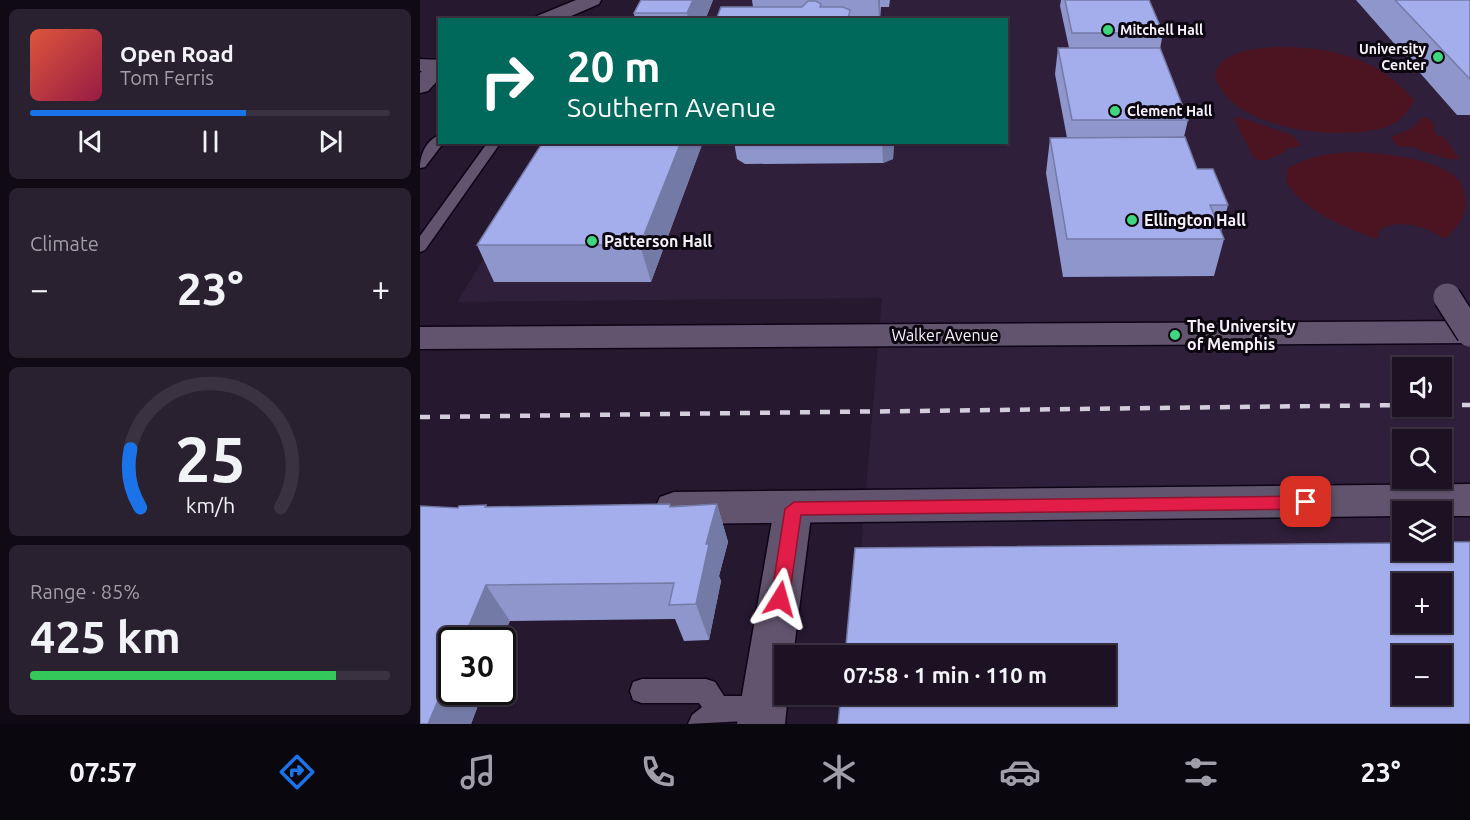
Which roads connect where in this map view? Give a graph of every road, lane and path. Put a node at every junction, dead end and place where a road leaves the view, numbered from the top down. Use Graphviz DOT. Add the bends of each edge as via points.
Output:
graph roads {
  1 [pos="592,0"];
  2 [pos="549,18"];
  3 [pos="434,65"];
  4 [pos="420,86"];
  5 [pos="438,142"];
  6 [pos="494,144"];
  7 [pos="420,164"];
  8 [pos="420,247"];
  9 [pos="1447,297"];
  10 [pos="1470,332"];
  11 [pos="420,338"];
  12 [pos="1470,501"];
  13 [pos="642,508"];
  14 [pos="794,509"];
  15 [pos="642,692"];
  16 [pos="710,716"];
  17 [pos="763,716"];
  1 -- 2 [label="street"];
  3 -- 4 [label="street"];
  5 -- 7 [label="lane"];
  6 -- 8 [label="lane"];
  9 -- 10 [label="street, bridge"];
  10 -- 11 [label="street, Walker Avenue"];
  12 -- 14 [label="street"];
  13 -- 14 [label="street"];
  14 -- 17 [label="street"];
  15 -- 16 [label="lane" via="706,691"];
  16 -- 17 [label="lane"];
}
